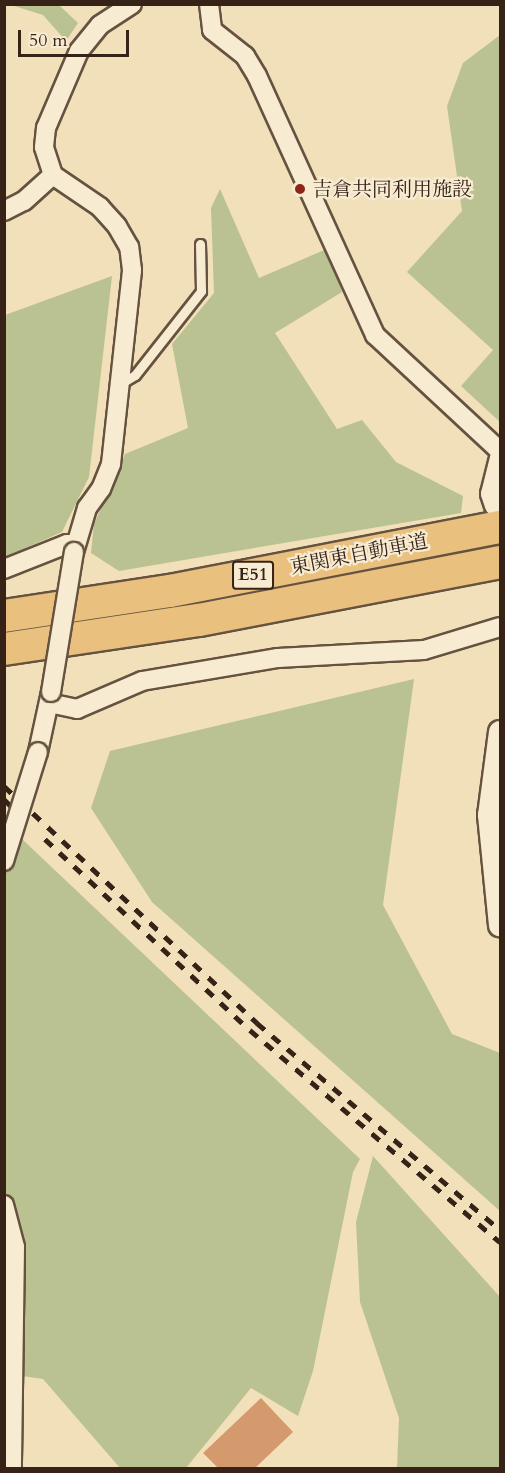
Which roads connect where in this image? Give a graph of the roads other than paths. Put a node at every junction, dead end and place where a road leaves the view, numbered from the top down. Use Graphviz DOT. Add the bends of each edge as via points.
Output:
graph roads {
  1 [pos="132,4"];
  2 [pos="209,4"];
  3 [pos="53,175"];
  4 [pos="4,211"];
  5 [pos="200,244"];
  6 [pos="120,384"];
  7 [pos="500,458"];
  8 [pos="497,517"];
  9 [pos="75,548"];
  10 [pos="501,562"];
  11 [pos="4,569"];
  12 [pos="4,616"];
  13 [pos="501,627"];
  14 [pos="4,649"];
  15 [pos="50,698"];
  16 [pos="501,732"];
  17 [pos="4,861"];
  18 [pos="501,925"];
  19 [pos="4,1205"];
  20 [pos="12,1468"];
  1 -- 3 [label="street" via="100,24 79,51 49,113 44,147"];
  2 -- 7 [label="street" via="212,30 245,56 257,76 375,335"];
  3 -- 4 [label="street" via="24,201"];
  3 -- 6 [label="street" via="100,207 129,247 132,270"];
  5 -- 6 [label="lane" via="201,291 135,375"];
  6 -- 9 [label="street" via="111,464 101,489 87,508"];
  7 -- 8 [label="street" via="490,494"];
  8 -- 12 [label="highway, 東関東自動車道 / E51" via="170,591"];
  9 -- 11 [label="street" via="67,544"];
  9 -- 15 [label="street, bridge"];
  10 -- 14 [label="highway, 東関東自動車道 / E51" via="199,620"];
  13 -- 15 [label="street" via="424,650 278,658 142,681 77,709"];
  15 -- 17 [label="street, bridge" via="38,752"];
  16 -- 18 [label="street" via="489,815"];
  19 -- 20 [label="street" via="15,1247"];
}
